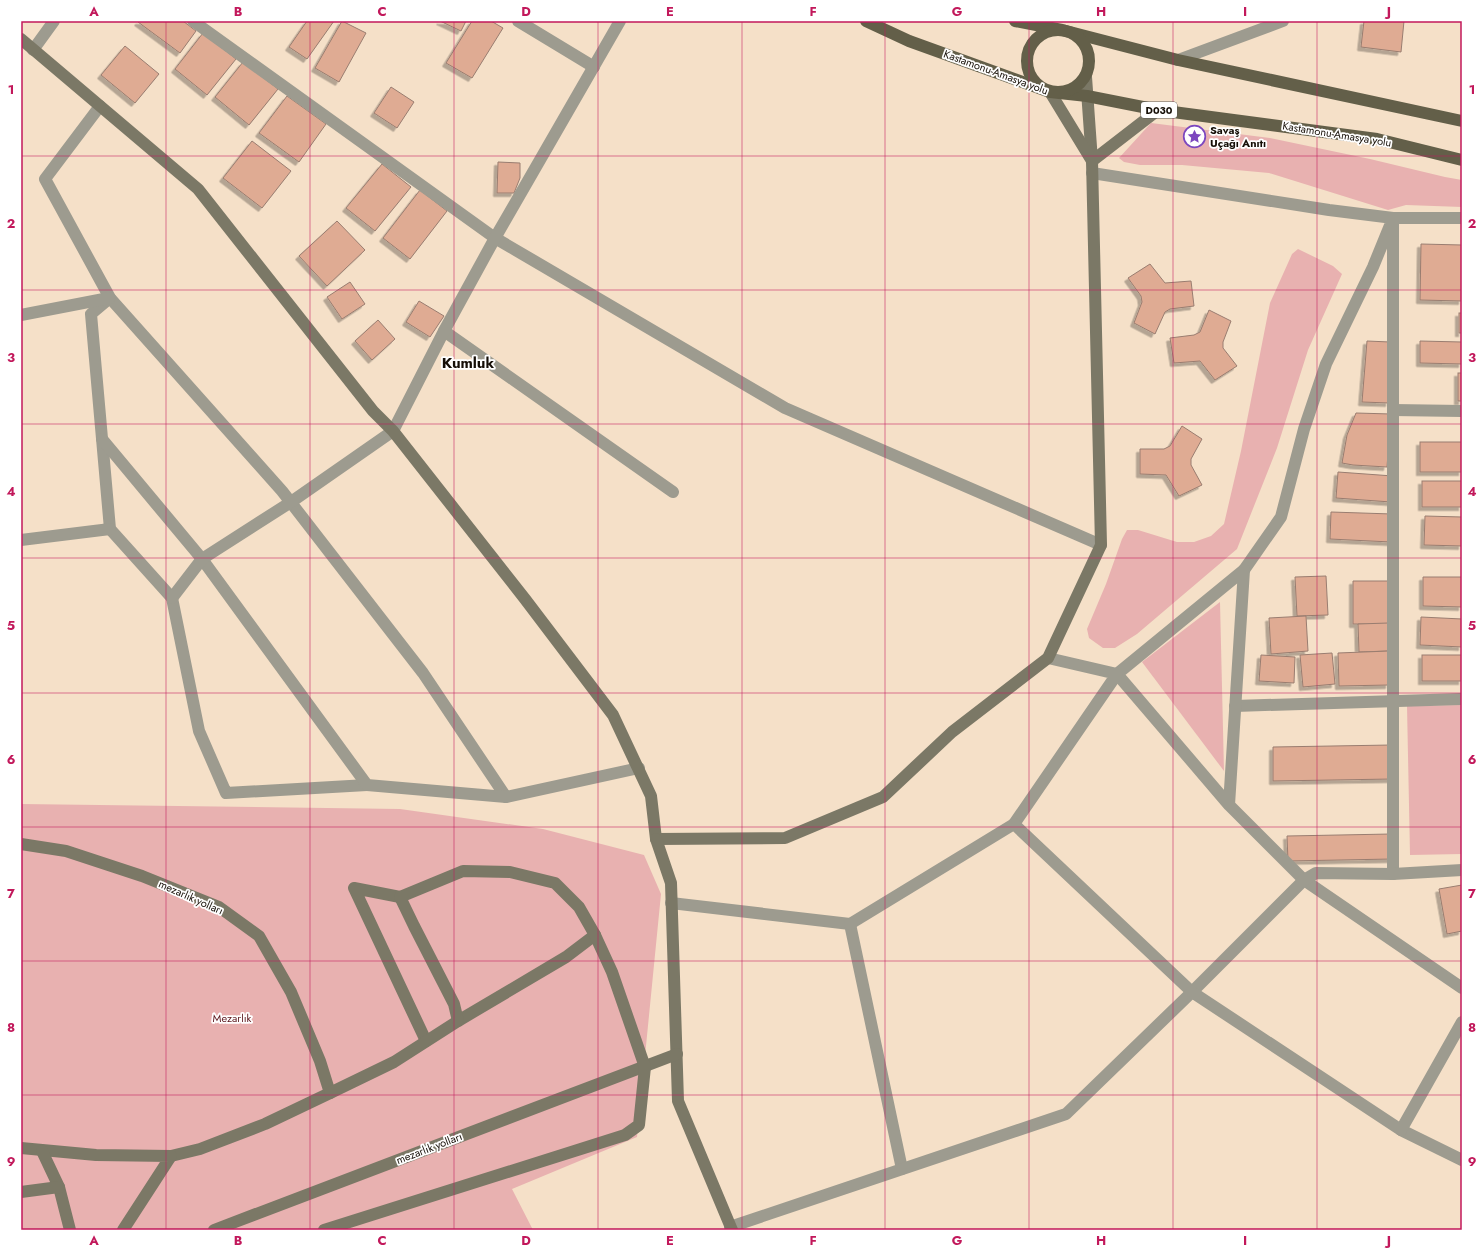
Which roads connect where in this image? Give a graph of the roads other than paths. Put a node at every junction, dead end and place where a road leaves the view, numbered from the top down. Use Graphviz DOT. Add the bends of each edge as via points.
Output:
graph roads {
  1 [pos="54,21"];
  2 [pos="193,21"];
  3 [pos="518,21"];
  4 [pos="620,21"];
  5 [pos="866,21"];
  6 [pos="1015,21"];
  7 [pos="1284,21"];
  8 [pos="1061,25"];
  9 [pos="21,39"];
  10 [pos="33,50"];
  11 [pos="1178,60"];
  12 [pos="594,67"];
  13 [pos="1086,77"];
  14 [pos="1050,92"];
  15 [pos="1087,96"];
  16 [pos="100,106"];
  17 [pos="1158,110"];
  18 [pos="1462,121"];
  19 [pos="1462,160"];
  20 [pos="1092,167"];
  21 [pos="1393,218"];
  22 [pos="1462,218"];
  23 [pos="495,238"];
  24 [pos="110,298"];
  25 [pos="21,315"];
  26 [pos="444,331"];
  27 [pos="1393,410"];
  28 [pos="1462,411"];
  29 [pos="393,431"];
  30 [pos="102,439"];
  31 [pos="673,492"];
  32 [pos="291,502"];
  33 [pos="110,529"];
  34 [pos="21,540"];
  35 [pos="1101,545"];
  36 [pos="202,559"];
  37 [pos="1244,570"];
  38 [pos="172,598"];
  39 [pos="1048,658"];
  40 [pos="1117,674"];
  41 [pos="1462,699"];
  42 [pos="1393,701"];
  43 [pos="1235,706"];
  44 [pos="638,768"];
  45 [pos="367,785"];
  46 [pos="506,797"];
  47 [pos="1229,805"];
  48 [pos="1014,824"];
  49 [pos="656,839"];
  50 [pos="21,844"];
  51 [pos="1462,870"];
  52 [pos="1393,874"];
  53 [pos="1304,880"];
  54 [pos="400,897"];
  55 [pos="671,903"];
  56 [pos="850,924"];
  57 [pos="596,935"];
  58 [pos="1462,988"];
  59 [pos="1192,992"];
  60 [pos="458,1021"];
  61 [pos="1462,1022"];
  62 [pos="426,1041"];
  63 [pos="676,1054"];
  64 [pos="645,1066"];
  65 [pos="330,1093"];
  66 [pos="1401,1130"];
  67 [pos="21,1148"];
  68 [pos="42,1151"];
  69 [pos="171,1156"];
  70 [pos="1462,1160"];
  71 [pos="902,1168"];
  72 [pos="59,1187"];
  73 [pos="21,1192"];
  74 [pos="731,1228"];
  75 [pos="70,1230"];
  76 [pos="123,1230"];
  77 [pos="214,1230"];
  78 [pos="324,1230"];
  1 -- 10 [label="street"];
  2 -- 23 [label="street"];
  3 -- 12 [label="street"];
  4 -- 12 [label="street"];
  5 -- 14 [label="main road, Kastamonu-Amasya yolu / D030" via="909,41"];
  6 -- 8 [label="main road"];
  7 -- 11 [label="street"];
  8 -- 11 [label="main road"];
  8 -- 13 [label="main road" via="1081,39 1087,47 1090,68"];
  8 -- 14 [label="main road" via="1034,41 1027,60 1028,71 1033,80"];
  9 -- 10 [label="street"];
  10 -- 16 [label="street"];
  11 -- 18 [label="main road"];
  12 -- 23 [label="street"];
  13 -- 14 [label="main road" via="1070,90"];
  13 -- 15 [label="street"];
  14 -- 15 [label="main road, Kastamonu-Amasya yolu / D030"];
  14 -- 20 [label="street"];
  15 -- 17 [label="main road, Kastamonu-Amasya yolu / D030"];
  15 -- 20 [label="street"];
  16 -- 24 [label="street" via="45,179"];
  16 -- 29 [label="street" via="198,189 374,411"];
  17 -- 19 [label="main road, Kastamonu-Amasya yolu / D030" via="1377,139"];
  17 -- 20 [label="street"];
  20 -- 21 [label="street" via="1329,210"];
  20 -- 35 [label="street"];
  21 -- 22 [label="street"];
  21 -- 27 [label="street"];
  21 -- 37 [label="street" via="1373,267 1326,364 1304,429 1281,517"];
  23 -- 26 [label="street"];
  23 -- 35 [label="street" via="785,408"];
  24 -- 25 [label="street"];
  24 -- 30 [label="street" via="91,314"];
  24 -- 32 [label="street"];
  26 -- 29 [label="street"];
  26 -- 31 [label="street"];
  27 -- 28 [label="street"];
  27 -- 42 [label="street"];
  29 -- 32 [label="street"];
  29 -- 44 [label="street" via="613,715"];
  30 -- 33 [label="street"];
  30 -- 36 [label="street"];
  32 -- 36 [label="street"];
  32 -- 46 [label="street" via="423,673"];
  33 -- 34 [label="street"];
  33 -- 38 [label="street"];
  35 -- 39 [label="street"];
  36 -- 38 [label="street"];
  36 -- 45 [label="street"];
  37 -- 40 [label="street"];
  37 -- 43 [label="street"];
  38 -- 45 [label="street" via="199,731 226,793"];
  39 -- 40 [label="street"];
  39 -- 49 [label="street" via="952,732 882,797 786,838"];
  40 -- 47 [label="street"];
  40 -- 48 [label="street"];
  41 -- 42 [label="street"];
  42 -- 43 [label="street"];
  42 -- 52 [label="street"];
  43 -- 47 [label="street"];
  44 -- 46 [label="street"];
  44 -- 49 [label="street" via="651,796"];
  45 -- 46 [label="street"];
  47 -- 53 [label="street"];
  48 -- 56 [label="street"];
  48 -- 59 [label="street"];
  49 -- 55 [label="street" via="671,883"];
  50 -- 65 [label="street, mezarlık yolları" via="66,851 142,876 219,907 259,936 291,992 320,1060"];
  51 -- 52 [label="street"];
  52 -- 53 [label="street" via="1316,873"];
  53 -- 58 [label="street"];
  53 -- 59 [label="street"];
  54 -- 57 [label="street" via="463,871 510,872 555,883 579,907"];
  54 -- 60 [label="street" via="454,1004"];
  54 -- 62 [label="street" via="354,888"];
  55 -- 56 [label="street"];
  55 -- 63 [label="street"];
  56 -- 71 [label="street"];
  57 -- 60 [label="street" via="566,957"];
  57 -- 64 [label="street" via="612,972"];
  59 -- 66 [label="street"];
  59 -- 71 [label="street" via="1066,1114"];
  60 -- 62 [label="street"];
  61 -- 66 [label="street"];
  62 -- 65 [label="street" via="394,1062"];
  63 -- 64 [label="street, mezarlık yolları"];
  63 -- 74 [label="street" via="678,1101"];
  64 -- 77 [label="street, mezarlık yolları"];
  64 -- 78 [label="street" via="639,1125 625,1135"];
  65 -- 69 [label="street" via="265,1124 200,1149"];
  66 -- 70 [label="street"];
  67 -- 68 [label="street"];
  68 -- 69 [label="street"];
  68 -- 72 [label="street"];
  69 -- 76 [label="street"];
  71 -- 74 [label="street"];
  72 -- 73 [label="street"];
  72 -- 75 [label="street"];
}
